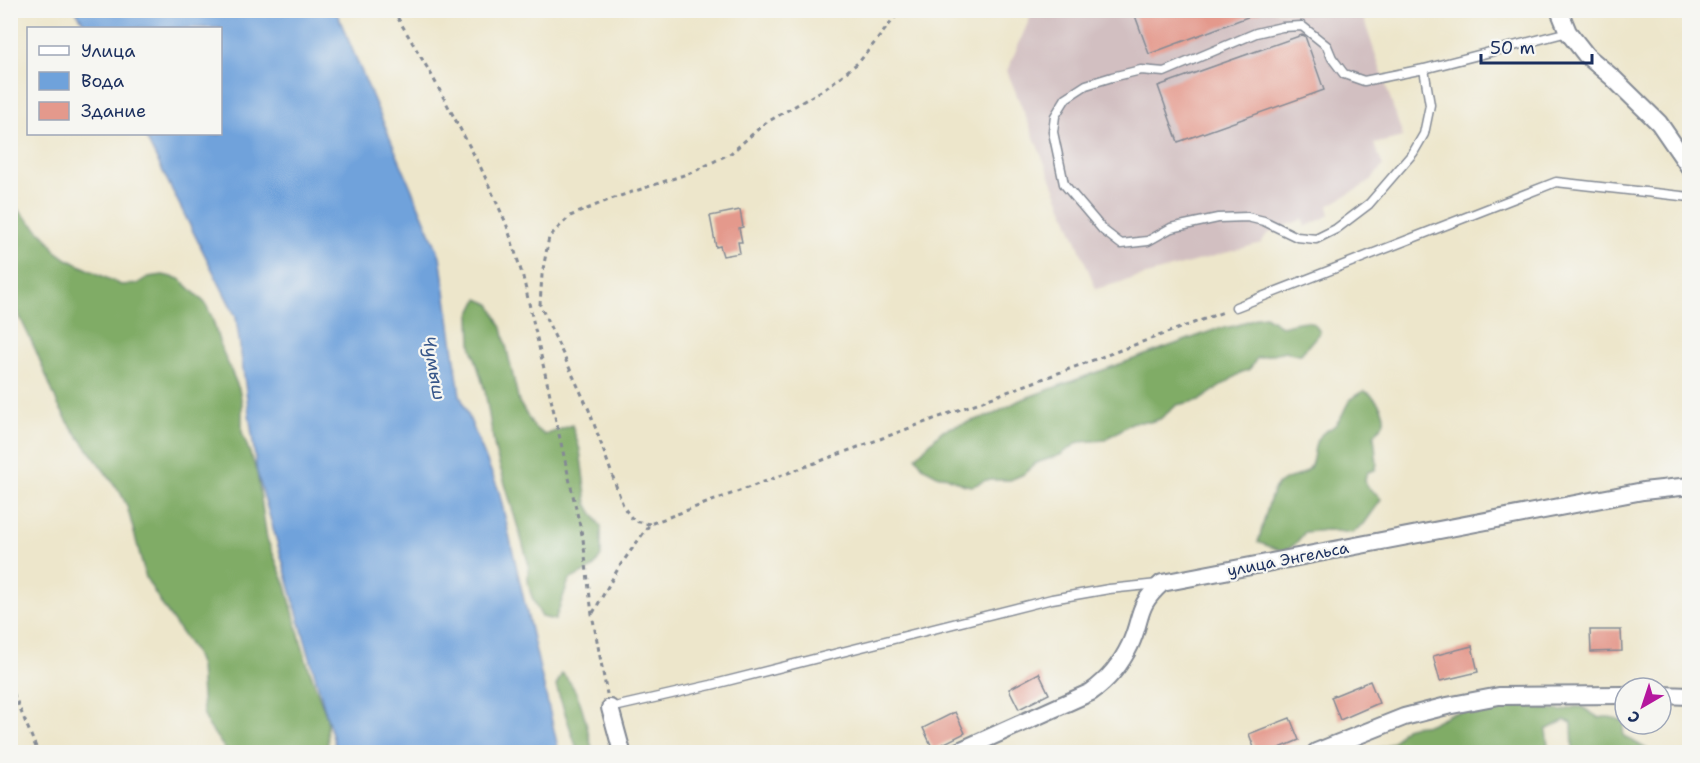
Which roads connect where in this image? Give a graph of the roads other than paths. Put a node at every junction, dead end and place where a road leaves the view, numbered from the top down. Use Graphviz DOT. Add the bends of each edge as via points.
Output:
graph roads {
  1 [pos="1559,10"];
  2 [pos="1568,32"];
  3 [pos="1424,69"];
  4 [pos="1689,168"];
  5 [pos="1689,197"];
  6 [pos="1236,307"];
  7 [pos="1689,486"];
  8 [pos="1162,583"];
  9 [pos="1613,695"];
  10 [pos="1673,695"];
  11 [pos="1689,696"];
  12 [pos="610,708"];
  13 [pos="622,753"];
  14 [pos="957,753"];
  15 [pos="1316,753"];
  1 -- 2 [label="street"];
  2 -- 3 [label="lane"];
  2 -- 4 [label="street" via="1586,55 1659,123"];
  3 -- 3 [label="lane" via="1364,81 1354,78 1344,74 1327,46 1302,26 1256,33 1164,72 1141,70 1086,85 1066,98 1055,116 1053,132 1064,184 1120,244 1148,242 1171,228 1218,218 1247,217 1297,237 1316,239 1369,204 1413,153 1424,134 1430,105"];
  5 -- 6 [label="lane" via="1556,182"];
  7 -- 8 [label="street, улица Энгельса" via="1643,491"];
  8 -- 12 [label="lane" via="1052,599"];
  8 -- 14 [label="street" via="1142,606 1130,644 1104,682"];
  9 -- 15 [label="street" via="1499,696 1447,706 1404,717"];
  10 -- 11 [label="street"];
  12 -- 13 [label="street"];
}
